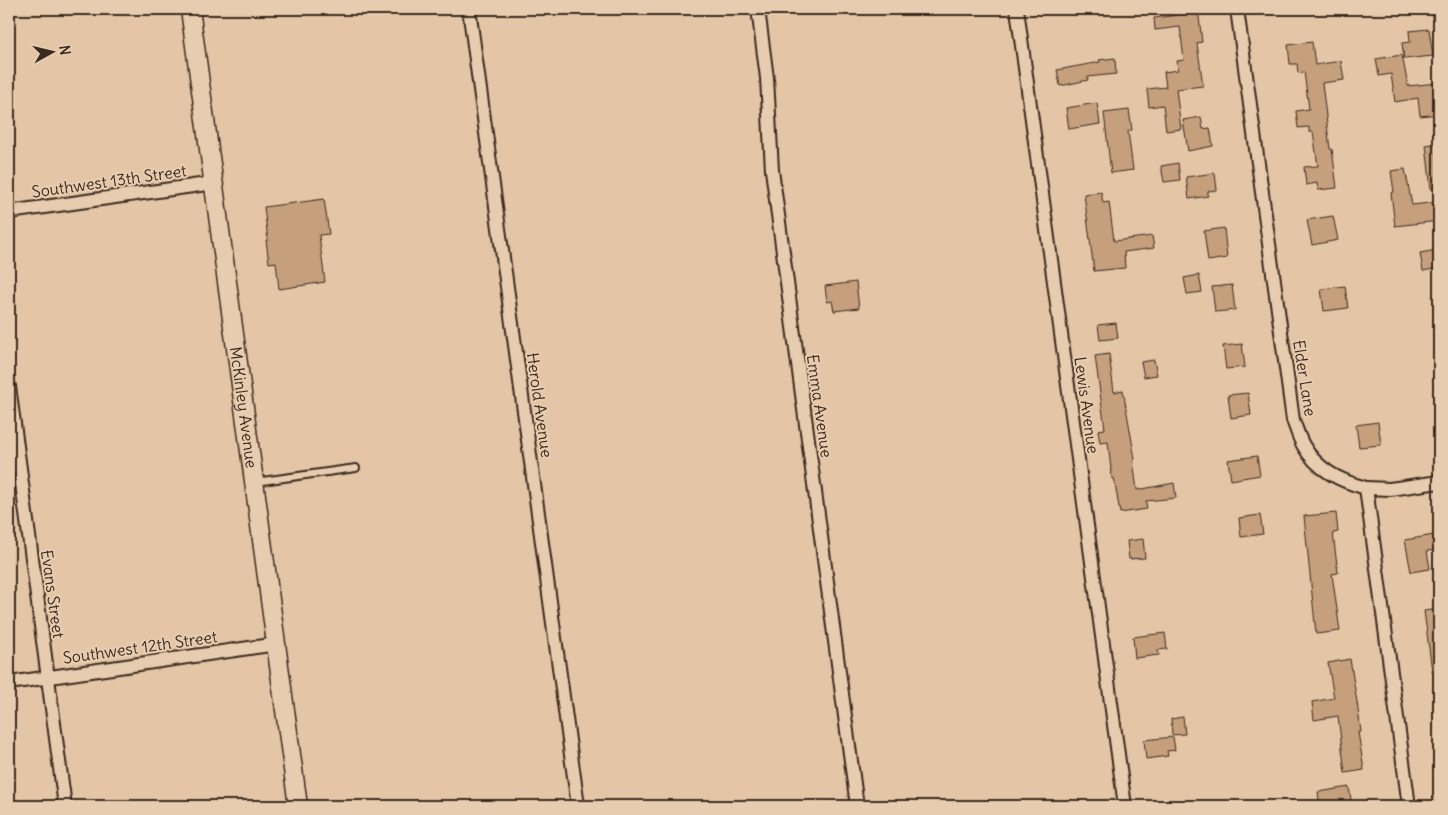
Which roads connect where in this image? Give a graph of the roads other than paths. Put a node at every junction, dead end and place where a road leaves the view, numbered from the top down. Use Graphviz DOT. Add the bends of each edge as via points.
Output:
graph roads {
  1 [pos="190,9"];
  2 [pos="469,9"];
  3 [pos="758,9"];
  4 [pos="1017,9"];
  5 [pos="1237,9"];
  6 [pos="214,183"];
  7 [pos="9,212"];
  8 [pos="9,386"];
  9 [pos="356,468"];
  10 [pos="254,482"];
  11 [pos="1439,482"];
  12 [pos="1366,488"];
  13 [pos="277,644"];
  14 [pos="48,677"];
  15 [pos="9,683"];
  16 [pos="65,806"];
  17 [pos="298,806"];
  18 [pos="578,806"];
  19 [pos="857,806"];
  20 [pos="1125,806"];
  21 [pos="1409,806"];
  1 -- 6 [label="main road, McKinley Avenue"];
  2 -- 18 [label="street, Herold Avenue"];
  3 -- 19 [label="street, Emma Avenue" via="767,78 772,170"];
  4 -- 20 [label="street, Lewis Avenue"];
  5 -- 12 [label="street, Elder Lane" via="1293,420 1303,445 1321,467 1344,482"];
  6 -- 7 [label="street, Southwest 13th Street"];
  6 -- 10 [label="main road, McKinley Avenue"];
  8 -- 14 [label="street, Evans Street"];
  9 -- 10 [label="lane"];
  10 -- 13 [label="main road, McKinley Avenue"];
  11 -- 12 [label="street" via="1390,489"];
  12 -- 21 [label="street"];
  13 -- 14 [label="street, Southwest 12th Street"];
  13 -- 17 [label="main road, McKinley Avenue"];
  14 -- 15 [label="street, Southwest 12th Street"];
  14 -- 16 [label="street, Evans Street"];
}
